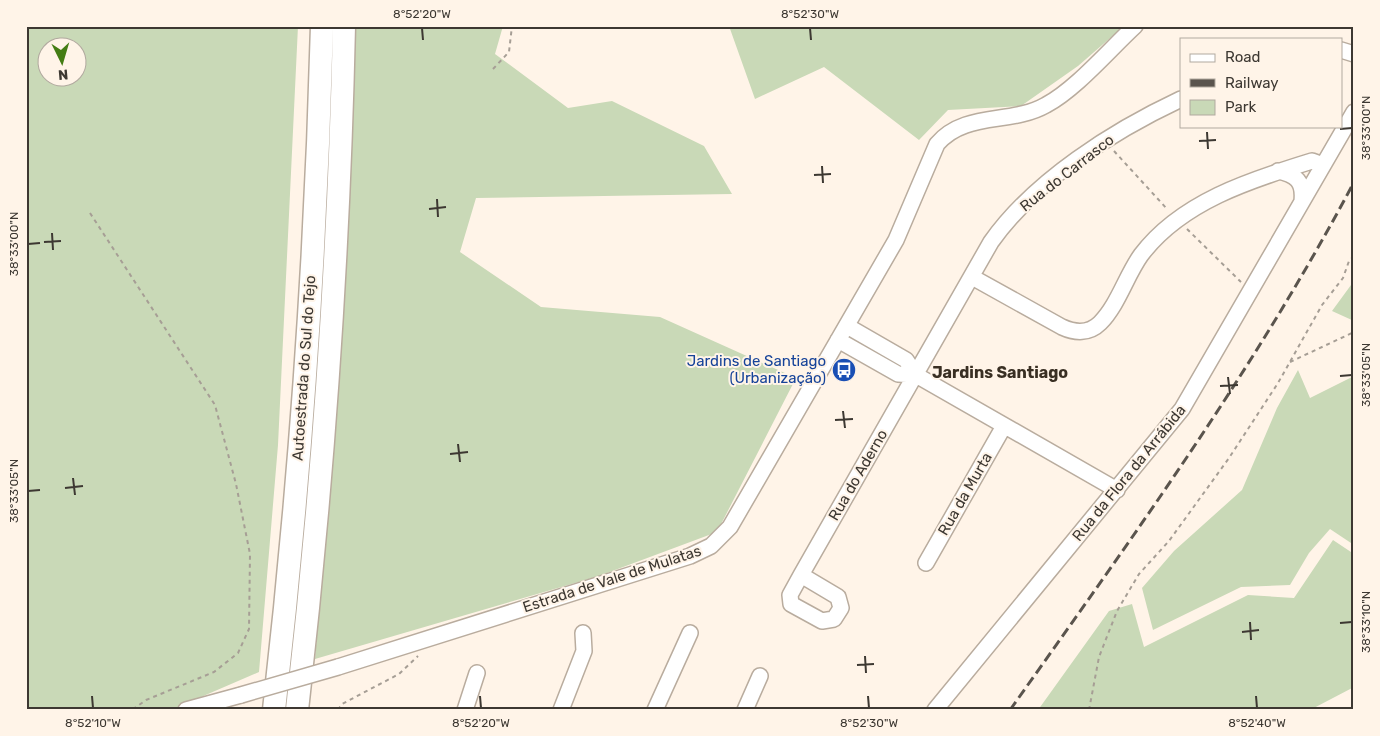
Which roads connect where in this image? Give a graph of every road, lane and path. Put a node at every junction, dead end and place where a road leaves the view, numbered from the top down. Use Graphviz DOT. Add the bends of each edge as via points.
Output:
graph roads {
  1 [pos="322,26"];
  2 [pos="344,26"];
  3 [pos="512,26"];
  4 [pos="1135,26"];
  5 [pos="1342,49"];
  6 [pos="1354,54"];
  7 [pos="493,68"];
  8 [pos="1180,100"];
  9 [pos="1354,112"];
  10 [pos="1107,140"];
  11 [pos="1323,165"];
  12 [pos="1278,171"];
  13 [pos="1302,201"];
  14 [pos="90,214"];
  15 [pos="1177,219"];
  16 [pos="1354,256"];
  17 [pos="972,277"];
  18 [pos="1250,292"];
  19 [pos="847,326"];
  20 [pos="1354,332"];
  21 [pos="866,336"];
  22 [pos="838,340"];
  23 [pos="857,350"];
  24 [pos="1290,362"];
  25 [pos="916,375"];
  26 [pos="1004,426"];
  27 [pos="1117,490"];
  28 [pos="926,563"];
  29 [pos="801,575"];
  30 [pos="583,633"];
  31 [pos="690,633"];
  32 [pos="433,636"];
  33 [pos="477,673"];
  34 [pos="760,676"];
  35 [pos="132,710"];
  36 [pos="186,710"];
  37 [pos="274,710"];
  38 [pos="297,710"];
  39 [pos="338,710"];
  40 [pos="465,710"];
  41 [pos="561,710"];
  42 [pos="655,710"];
  43 [pos="745,710"];
  44 [pos="935,710"];
  45 [pos="1089,710"];
  1 -- 37 [label="highway, Autoestrada do Sul do Tejo" via="310,302 288,589"];
  2 -- 38 [label="highway, Autoestrada do Sul do Tejo" via="328,373"];
  3 -- 7 [label="path" via="509,52"];
  4 -- 19 [label="street, Estrada de Vale de Mulatas" via="1064,93 1045,106 1020,115 966,124 945,134 930,157 896,240"];
  5 -- 6 [label="street"];
  8 -- 10 [label="street, Rua do Carrasco"];
  9 -- 11 [label="street, Rua da Flora da Arrábida"];
  10 -- 15 [label="path" via="1115,153"];
  10 -- 17 [label="street, Rua do Carrasco" via="1056,177 1015,213 992,242"];
  11 -- 12 [label="street" via="1312,161"];
  11 -- 13 [label="street, Rua da Flora da Arrábida"];
  12 -- 13 [label="street" via="1298,179 1303,189"];
  12 -- 15 [label="street" via="1227,192"];
  13 -- 18 [label="street, Rua da Flora da Arrábida"];
  14 -- 35 [label="path" via="215,405 250,554 249,629 238,653 214,672 146,700"];
  15 -- 17 [label="street" via="1138,259 1100,323 1087,331 1062,328"];
  15 -- 18 [label="path"];
  16 -- 24 [label="path"];
  17 -- 25 [label="street, Rua do Carrasco"];
  18 -- 27 [label="street, Rua da Flora da Arrábida" via="1182,409"];
  19 -- 21 [label="street"];
  19 -- 22 [label="street, Estrada de Vale de Mulatas"];
  20 -- 24 [label="path"];
  21 -- 23 [label="street"];
  21 -- 25 [label="street" via="906,360"];
  22 -- 23 [label="street"];
  22 -- 32 [label="street, Estrada de Vale de Mulatas" via="782,451 721,538 701,552"];
  23 -- 25 [label="street" via="898,374"];
  24 -- 45 [label="path" via="1229,458 1169,541 1139,574 1117,611 1098,657"];
  25 -- 26 [label="street"];
  25 -- 29 [label="street, Rua do Aderno"];
  26 -- 27 [label="street"];
  26 -- 28 [label="street, Rua da Murta"];
  27 -- 44 [label="street, Rua da Flora da Arrábida"];
  30 -- 41 [label="street" via="584,651"];
  31 -- 42 [label="street"];
  32 -- 36 [label="street, Estrada de Vale de Mulatas, bridge"];
  32 -- 39 [label="path" via="399,674 342,704"];
  33 -- 40 [label="street"];
  34 -- 43 [label="street"];
}
